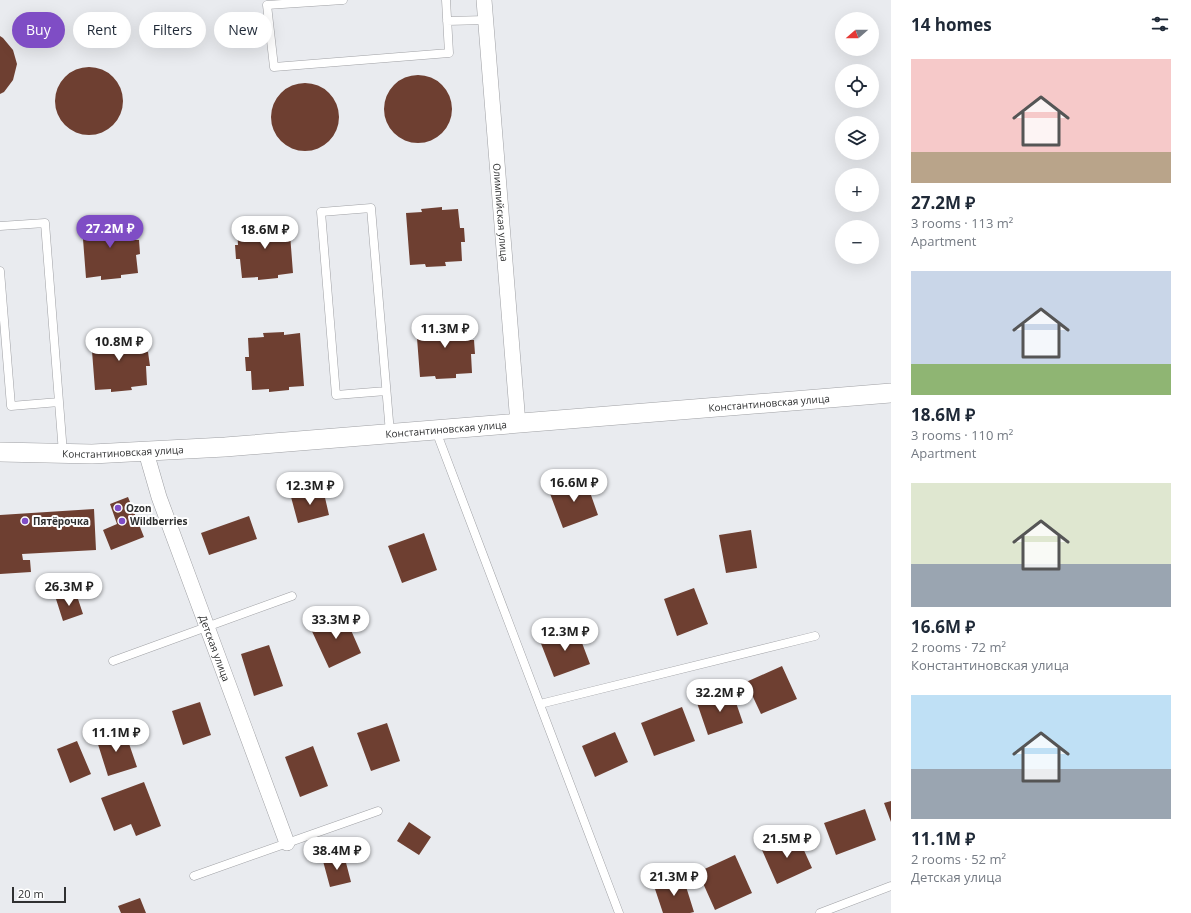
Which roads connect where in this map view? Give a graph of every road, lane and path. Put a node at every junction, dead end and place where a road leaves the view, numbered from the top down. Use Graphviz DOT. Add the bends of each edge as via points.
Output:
graph roads {
  1 [pos="343,0"];
  2 [pos="446,0"];
  3 [pos="484,0"];
  4 [pos="486,20"];
  5 [pos="447,22"];
  6 [pos="0,226"];
  7 [pos="0,271"];
  8 [pos="386,391"];
  9 [pos="891,394"];
  10 [pos="59,402"];
  11 [pos="518,424"];
  12 [pos="436,431"];
  13 [pos="390,434"];
  14 [pos="0,452"];
  15 [pos="146,452"];
  16 [pos="64,454"];
  17 [pos="292,596"];
  18 [pos="207,627"];
  19 [pos="815,636"];
  20 [pos="113,661"];
  21 [pos="540,704"];
  22 [pos="378,811"];
  23 [pos="287,843"];
  24 [pos="194,876"];
  25 [pos="891,886"];
  26 [pos="619,913"];
  27 [pos="820,913"];
  1 -- 5 [label="lane" via="268,5 274,66 449,53"];
  2 -- 5 [label="lane"];
  3 -- 4 [label="street, Олимпийская улица"];
  4 -- 5 [label="lane"];
  4 -- 11 [label="street, Олимпийская улица"];
  6 -- 10 [label="lane" via="45,223"];
  7 -- 10 [label="lane" via="11,406"];
  8 -- 8 [label="lane" via="371,208 321,212 336,395"];
  8 -- 13 [label="lane"];
  9 -- 11 [label="street, Константиновская улица"];
  10 -- 16 [label="lane"];
  11 -- 12 [label="street, Константиновская улица"];
  12 -- 13 [label="street, Константиновская улица"];
  12 -- 21 [label="lane"];
  13 -- 15 [label="street, Константиновская улица"];
  14 -- 16 [label="street, Константиновская улица"];
  15 -- 16 [label="street, Константиновская улица"];
  15 -- 18 [label="street, Детская улица" via="159,497"];
  17 -- 18 [label="lane"];
  18 -- 20 [label="lane"];
  18 -- 23 [label="street, Детская улица"];
  19 -- 21 [label="lane"];
  21 -- 26 [label="lane"];
  22 -- 23 [label="lane"];
  23 -- 24 [label="lane"];
  25 -- 27 [label="lane"];
}
